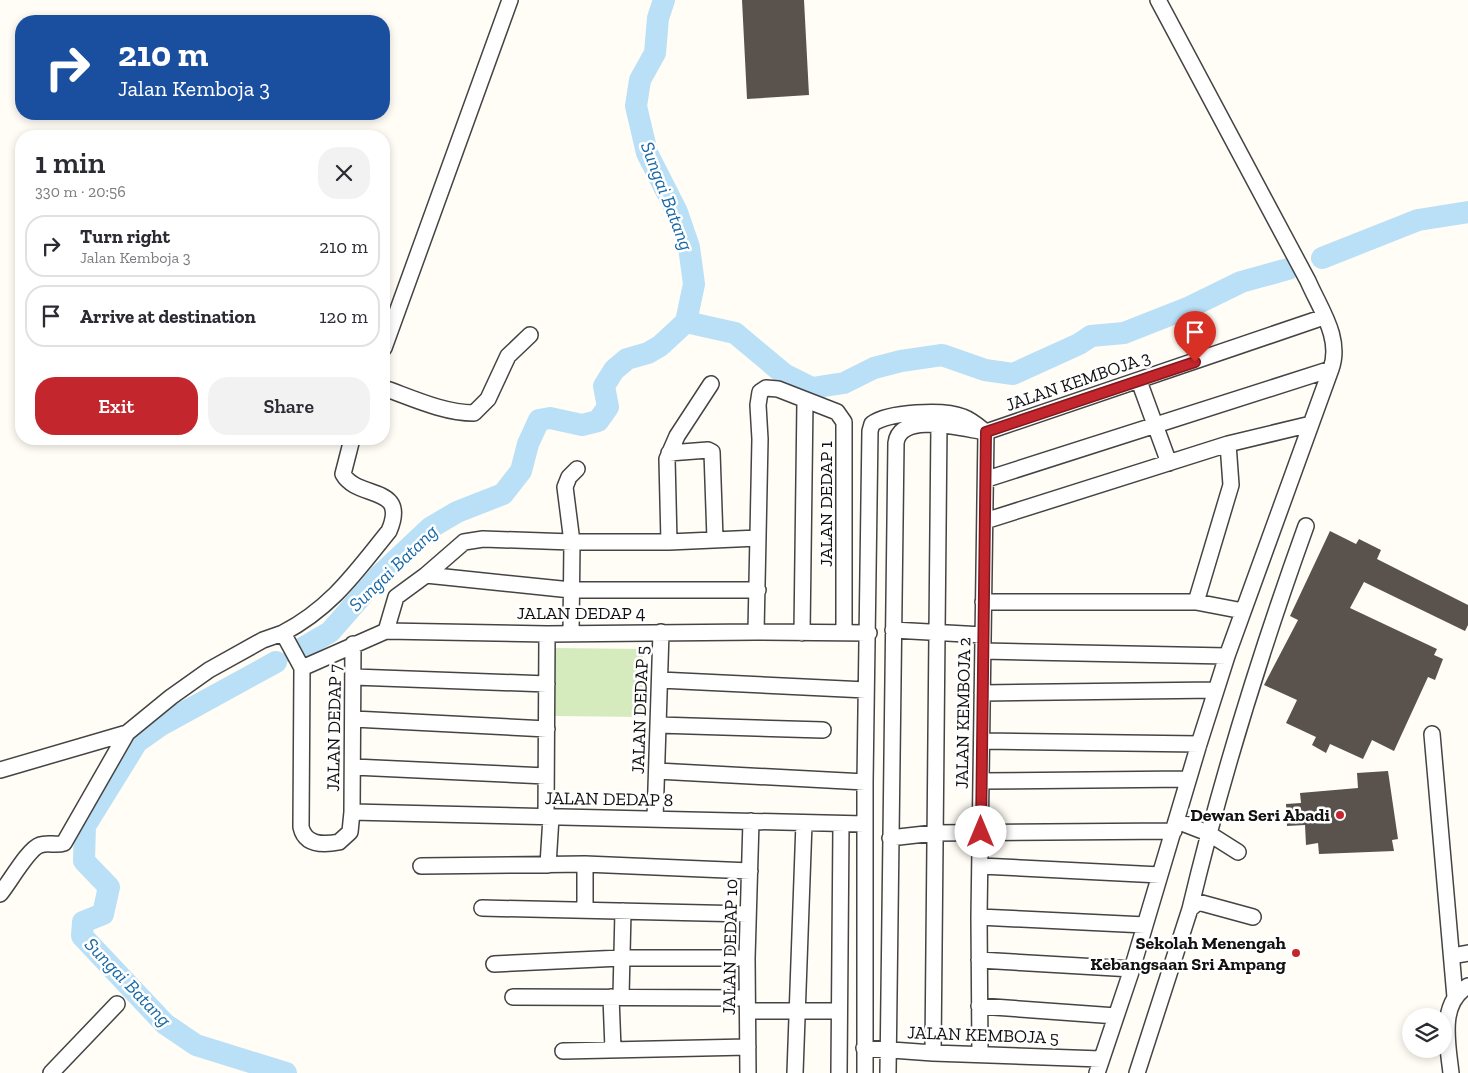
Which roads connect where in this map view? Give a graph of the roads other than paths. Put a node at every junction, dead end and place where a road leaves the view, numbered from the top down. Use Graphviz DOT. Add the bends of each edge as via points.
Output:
graph roads {
  1 [pos="510,0"];
  2 [pos="1158,0"];
  3 [pos="1324,317"];
  4 [pos="390,331"];
  5 [pos="530,335"];
  6 [pos="1331,368"];
  7 [pos="1139,381"];
  8 [pos="710,384"];
  9 [pos="390,390"];
  10 [pos="804,401"];
  11 [pos="939,424"];
  12 [pos="1311,424"];
  13 [pos="1156,426"];
  14 [pos="986,432"];
  15 [pos="1228,444"];
  16 [pos="350,445"];
  17 [pos="669,454"];
  18 [pos="1169,463"];
  19 [pos="577,468"];
  20 [pos="987,479"];
  21 [pos="985,521"];
  22 [pos="1306,526"];
  23 [pos="758,538"];
  24 [pos="714,539"];
  25 [pos="572,542"];
  26 [pos="669,542"];
  27 [pos="426,576"];
  28 [pos="571,590"];
  29 [pos="758,590"];
  30 [pos="983,602"];
  31 [pos="1196,602"];
  32 [pos="1242,611"];
  33 [pos="893,630"];
  34 [pos="386,631"];
  35 [pos="661,632"];
  36 [pos="756,632"];
  37 [pos="283,633"];
  38 [pos="571,633"];
  39 [pos="802,633"];
  40 [pos="844,633"];
  41 [pos="868,633"];
  42 [pos="548,634"];
  43 [pos="937,634"];
  44 [pos="982,635"];
  45 [pos="353,644"];
  46 [pos="983,651"];
  47 [pos="1227,656"];
  48 [pos="302,668"];
  49 [pos="354,677"];
  50 [pos="660,680"];
  51 [pos="547,684"];
  52 [pos="866,690"];
  53 [pos="1216,690"];
  54 [pos="982,693"];
  55 [pos="354,719"];
  56 [pos="658,725"];
  57 [pos="547,729"];
  58 [pos="823,730"];
  59 [pos="127,733"];
  60 [pos="1432,734"];
  61 [pos="983,741"];
  62 [pos="1199,744"];
  63 [pos="354,767"];
  64 [pos="0,770"];
  65 [pos="657,771"];
  66 [pos="546,776"];
  67 [pos="1188,779"];
  68 [pos="981,781"];
  69 [pos="865,782"];
  70 [pos="352,812"];
  71 [pos="548,817"];
  72 [pos="656,819"];
  73 [pos="752,822"];
  74 [pos="804,823"];
  75 [pos="841,824"];
  76 [pos="865,824"];
  77 [pos="1175,826"];
  78 [pos="981,832"];
  79 [pos="934,833"];
  80 [pos="1208,833"];
  81 [pos="890,838"];
  82 [pos="1238,852"];
  83 [pos="585,864"];
  84 [pos="548,865"];
  85 [pos="421,866"];
  86 [pos="980,866"];
  87 [pos="750,871"];
  88 [pos="1160,875"];
  89 [pos="0,894"];
  90 [pos="482,908"];
  91 [pos="585,909"];
  92 [pos="1190,909"];
  93 [pos="623,911"];
  94 [pos="748,914"];
  95 [pos="979,917"];
  96 [pos="1253,918"];
  97 [pos="1146,925"];
  98 [pos="1468,953"];
  99 [pos="1452,956"];
  100 [pos="621,958"];
  101 [pos="748,958"];
  102 [pos="979,960"];
  103 [pos="494,964"];
  104 [pos="1132,969"];
  105 [pos="1468,986"];
  106 [pos="616,996"];
  107 [pos="513,997"];
  108 [pos="1455,997"];
  109 [pos="117,1004"];
  110 [pos="747,1005"];
  111 [pos="979,1006"];
  112 [pos="796,1011"];
  113 [pos="839,1011"];
  114 [pos="1116,1016"];
  115 [pos="748,1047"];
  116 [pos="864,1048"];
  117 [pos="613,1049"];
  118 [pos="889,1050"];
  119 [pos="563,1051"];
  120 [pos="932,1053"];
  121 [pos="980,1054"];
  122 [pos="1099,1066"];
  123 [pos="51,1073"];
  124 [pos="748,1073"];
  125 [pos="795,1073"];
  126 [pos="839,1073"];
  127 [pos="865,1073"];
  128 [pos="888,1073"];
  129 [pos="1137,1073"];
  130 [pos="1451,1073"];
  1 -- 4 [label="street"];
  2 -- 3 [label="street" via="1308,281"];
  3 -- 6 [label="street" via="1334,341"];
  3 -- 7 [label="street, JALAN KEMBOJA 3"];
  5 -- 9 [label="street" via="508,356 488,399 474,413 443,408"];
  6 -- 12 [label="street"];
  6 -- 13 [label="street"];
  7 -- 13 [label="street"];
  7 -- 14 [label="street, JALAN KEMBOJA 3"];
  8 -- 17 [label="street"];
  10 -- 23 [label="street, JALAN DEDAP 1" via="772,388 763,389 759,395"];
  10 -- 39 [label="street"];
  10 -- 40 [label="street, JALAN DEDAP 1" via="837,412 844,422"];
  11 -- 14 [label="street"];
  11 -- 33 [label="street" via="906,426 897,437"];
  11 -- 43 [label="street"];
  12 -- 15 [label="street"];
  12 -- 32 [label="street"];
  13 -- 18 [label="street"];
  13 -- 20 [label="street"];
  14 -- 20 [label="street, JALAN KEMBOJA 2"];
  14 -- 41 [label="street" via="962,416 937,413 900,415 879,419 872,424"];
  15 -- 18 [label="street"];
  15 -- 31 [label="street" via="1231,485"];
  16 -- 37 [label="street" via="343,474 354,485 386,497 394,510 392,524 339,592 308,620"];
  17 -- 24 [label="street" via="712,452"];
  17 -- 26 [label="street" via="666,464"];
  18 -- 21 [label="street"];
  19 -- 25 [label="street" via="568,477 565,487"];
  20 -- 21 [label="street, JALAN KEMBOJA 2"];
  21 -- 30 [label="street, JALAN KEMBOJA 2"];
  22 -- 80 [label="street"];
  23 -- 24 [label="street"];
  23 -- 29 [label="street"];
  24 -- 26 [label="street"];
  25 -- 26 [label="street"];
  25 -- 27 [label="street" via="483,539 464,542"];
  25 -- 28 [label="street"];
  27 -- 28 [label="street"];
  27 -- 34 [label="street" via="396,598"];
  28 -- 29 [label="street"];
  28 -- 38 [label="street"];
  29 -- 36 [label="street"];
  30 -- 31 [label="street"];
  30 -- 44 [label="street, JALAN KEMBOJA 2"];
  31 -- 32 [label="street"];
  32 -- 47 [label="street"];
  33 -- 43 [label="street"];
  33 -- 81 [label="street"];
  34 -- 42 [label="street, JALAN DEDAP 4"];
  34 -- 45 [label="street, JALAN DEDAP 4"];
  35 -- 36 [label="street, JALAN DEDAP 4"];
  35 -- 38 [label="street, JALAN DEDAP 4"];
  35 -- 50 [label="street, JALAN DEDAP 5"];
  36 -- 39 [label="street, JALAN DEDAP 4"];
  37 -- 48 [label="street"];
  37 -- 59 [label="street" via="263,640 209,670"];
  38 -- 42 [label="street, JALAN DEDAP 4"];
  39 -- 40 [label="street, JALAN DEDAP 4"];
  40 -- 41 [label="street, JALAN DEDAP 4"];
  41 -- 52 [label="street"];
  42 -- 51 [label="street"];
  43 -- 44 [label="street"];
  43 -- 79 [label="street"];
  44 -- 46 [label="street, JALAN KEMBOJA 2"];
  45 -- 48 [label="street, JALAN DEDAP 4"];
  45 -- 49 [label="street, JALAN DEDAP 7"];
  46 -- 47 [label="street"];
  46 -- 54 [label="street, JALAN KEMBOJA 2"];
  47 -- 53 [label="street"];
  48 -- 70 [label="street, JALAN DEDAP 7" via="303,836 316,843 339,842 350,832"];
  49 -- 51 [label="street"];
  49 -- 55 [label="street, JALAN DEDAP 7"];
  50 -- 52 [label="street"];
  50 -- 56 [label="street, JALAN DEDAP 5"];
  51 -- 57 [label="street"];
  52 -- 69 [label="street"];
  53 -- 54 [label="street"];
  53 -- 62 [label="street"];
  54 -- 61 [label="street, JALAN KEMBOJA 2"];
  55 -- 57 [label="street"];
  55 -- 63 [label="street, JALAN DEDAP 7"];
  56 -- 58 [label="street"];
  56 -- 65 [label="street, JALAN DEDAP 5"];
  57 -- 66 [label="street"];
  59 -- 64 [label="street"];
  59 -- 89 [label="street" via="64,843 46,843 36,847"];
  60 -- 99 [label="street"];
  61 -- 62 [label="street"];
  61 -- 68 [label="street, JALAN KEMBOJA 2"];
  62 -- 67 [label="street"];
  63 -- 66 [label="street"];
  63 -- 70 [label="street, JALAN DEDAP 7"];
  65 -- 69 [label="street"];
  65 -- 72 [label="street, JALAN DEDAP 5"];
  66 -- 71 [label="street"];
  67 -- 68 [label="street"];
  67 -- 77 [label="street"];
  68 -- 78 [label="street, JALAN KEMBOJA 2"];
  69 -- 76 [label="street"];
  70 -- 71 [label="street, JALAN DEDAP 8"];
  71 -- 72 [label="street, JALAN DEDAP 8"];
  71 -- 84 [label="street"];
  72 -- 73 [label="street, JALAN DEDAP 8"];
  73 -- 74 [label="street, JALAN DEDAP 8"];
  73 -- 87 [label="street, JALAN DEDAP 10"];
  74 -- 75 [label="street, JALAN DEDAP 8"];
  74 -- 112 [label="street"];
  75 -- 76 [label="street, JALAN DEDAP 8"];
  75 -- 113 [label="street"];
  76 -- 116 [label="street"];
  77 -- 78 [label="street"];
  77 -- 80 [label="street"];
  77 -- 88 [label="street"];
  78 -- 79 [label="street"];
  78 -- 86 [label="street, JALAN KEMBOJA 2"];
  79 -- 81 [label="street"];
  79 -- 120 [label="street"];
  80 -- 82 [label="street"];
  80 -- 92 [label="street"];
  81 -- 118 [label="street"];
  83 -- 84 [label="street"];
  83 -- 87 [label="street"];
  83 -- 91 [label="street"];
  84 -- 85 [label="street"];
  86 -- 88 [label="street"];
  86 -- 95 [label="street, JALAN KEMBOJA 2"];
  87 -- 94 [label="street, JALAN DEDAP 10"];
  88 -- 97 [label="street"];
  90 -- 91 [label="street"];
  91 -- 93 [label="street"];
  92 -- 96 [label="street" via="1198,902"];
  92 -- 129 [label="street"];
  93 -- 94 [label="street"];
  93 -- 100 [label="street"];
  94 -- 101 [label="street, JALAN DEDAP 10"];
  95 -- 97 [label="street"];
  95 -- 102 [label="street, JALAN KEMBOJA 2"];
  97 -- 104 [label="street"];
  98 -- 99 [label="street"];
  99 -- 108 [label="street"];
  100 -- 101 [label="street"];
  100 -- 103 [label="street"];
  100 -- 106 [label="street"];
  101 -- 110 [label="street, JALAN DEDAP 10"];
  102 -- 104 [label="street"];
  102 -- 111 [label="street, JALAN KEMBOJA 2"];
  104 -- 114 [label="street"];
  105 -- 108 [label="street"];
  106 -- 107 [label="street"];
  106 -- 110 [label="street"];
  106 -- 117 [label="street"];
  108 -- 130 [label="street" via="1447,1024"];
  109 -- 123 [label="street"];
  110 -- 112 [label="street"];
  110 -- 115 [label="street, JALAN DEDAP 10"];
  111 -- 114 [label="street"];
  111 -- 121 [label="street, JALAN KEMBOJA 2"];
  112 -- 113 [label="street"];
  112 -- 125 [label="street"];
  113 -- 126 [label="street"];
  114 -- 122 [label="street"];
  115 -- 117 [label="street"];
  115 -- 124 [label="street, JALAN DEDAP 10"];
  116 -- 118 [label="street, JALAN KEMBOJA 5"];
  116 -- 127 [label="street"];
  117 -- 119 [label="street"];
  118 -- 120 [label="street, JALAN KEMBOJA 5"];
  118 -- 128 [label="street"];
  120 -- 121 [label="street, JALAN KEMBOJA 5"];
  121 -- 122 [label="street, JALAN KEMBOJA 5"];
}
